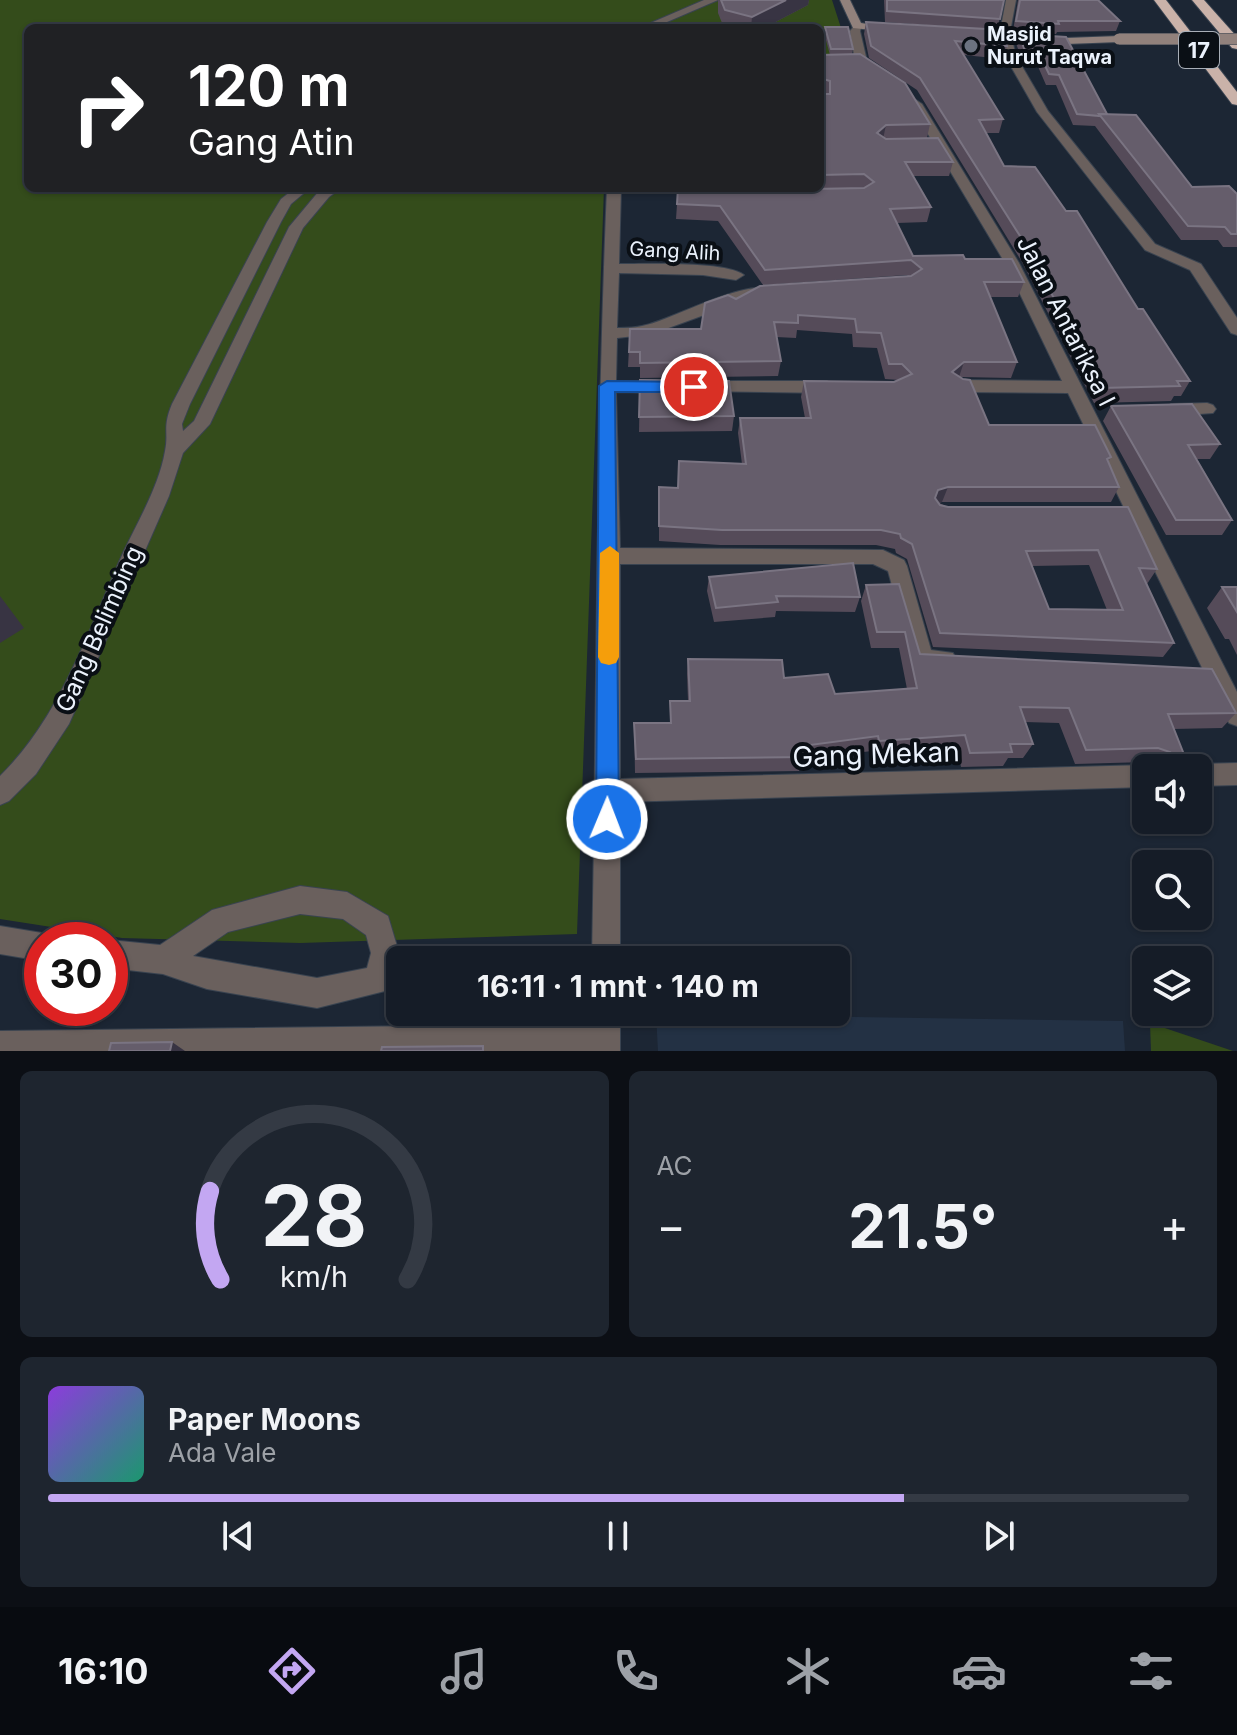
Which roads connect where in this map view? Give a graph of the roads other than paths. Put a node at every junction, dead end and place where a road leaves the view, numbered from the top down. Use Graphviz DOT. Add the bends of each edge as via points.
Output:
graph roads {
  1 [pos="713,0"];
  2 [pos="730,0"];
  3 [pos="845,0"];
  4 [pos="1011,0"];
  5 [pos="1160,0"];
  6 [pos="1198,0"];
  7 [pos="654,24"];
  8 [pos="676,24"];
  9 [pos="857,26"];
  10 [pos="904,29"];
  11 [pos="961,33"];
  12 [pos="1005,37"];
  13 [pos="1237,42"];
  14 [pos="878,73"];
  15 [pos="908,92"];
  16 [pos="1237,101"];
  17 [pos="298,192"];
  18 [pos="328,192"];
  19 [pos="614,192"];
  20 [pos="987,263"];
  21 [pos="1012,263"];
  22 [pos="613,268"];
  23 [pos="736,275"];
  24 [pos="790,291"];
  25 [pos="1237,330"];
  26 [pos="609,334"];
  27 [pos="607,386"];
  28 [pos="959,386"];
  29 [pos="850,387"];
  30 [pos="1072,387"];
  31 [pos="1207,409"];
  32 [pos="1146,410"];
  33 [pos="175,450"];
  34 [pos="610,556"];
  35 [pos="969,661"];
  36 [pos="1185,672"];
  37 [pos="1216,673"];
  38 [pos="1237,716"];
  39 [pos="1237,774"];
  40 [pos="1212,775"];
  41 [pos="1132,776"];
  42 [pos="607,791"];
  43 [pos="0,793"];
  44 [pos="0,940"];
  45 [pos="24,944"];
  46 [pos="606,946"];
  47 [pos="128,956"];
  48 [pos="163,960"];
  49 [pos="605,1034"];
  50 [pos="0,1046"];
  1 -- 7 [label="street"];
  2 -- 8 [label="street"];
  3 -- 9 [label="street"];
  4 -- 12 [label="street"];
  5 -- 16 [label="highway, 17"];
  6 -- 13 [label="highway, 17"];
  9 -- 10 [label="street"];
  9 -- 14 [label="street" via="854,61"];
  11 -- 12 [label="street"];
  12 -- 13 [label="street, bridge"];
  12 -- 25 [label="street" via="1010,56 1056,132 1150,247 1196,267"];
  15 -- 21 [label="street, Jalan Antariksa I" via="934,145"];
  17 -- 33 [label="street, Gang Belimbing" via="274,222 181,404 173,424"];
  18 -- 33 [label="street, Gang Belimbing" via="296,227 201,424"];
  19 -- 22 [label="street"];
  20 -- 21 [label="street"];
  21 -- 30 [label="street, Jalan Antariksa I"];
  22 -- 23 [label="street, Gang Alih"];
  22 -- 26 [label="street"];
  24 -- 26 [label="street" via="746,294 646,331"];
  26 -- 27 [label="street"];
  27 -- 29 [label="street"];
  27 -- 34 [label="street"];
  28 -- 30 [label="street"];
  30 -- 37 [label="street, Jalan Antariksa I" via="1093,412 1128,512"];
  31 -- 32 [label="street"];
  33 -- 43 [label="street, Gang Belimbing" via="61,717 27,766"];
  34 -- 35 [label="street" via="876,556 897,566 922,659"];
  34 -- 42 [label="street"];
  36 -- 37 [label="street"];
  37 -- 38 [label="street, Jalan Antariksa I"];
  39 -- 40 [label="street"];
  41 -- 42 [label="street, Gang Mekan"];
  42 -- 46 [label="street"];
  44 -- 45 [label="street"];
  47 -- 48 [label="street"];
  48 -- 48 [label="street" via="207,975 317,993 379,980 385,953 378,926 347,906 300,900 222,920"];
  49 -- 50 [label="street"];
}
